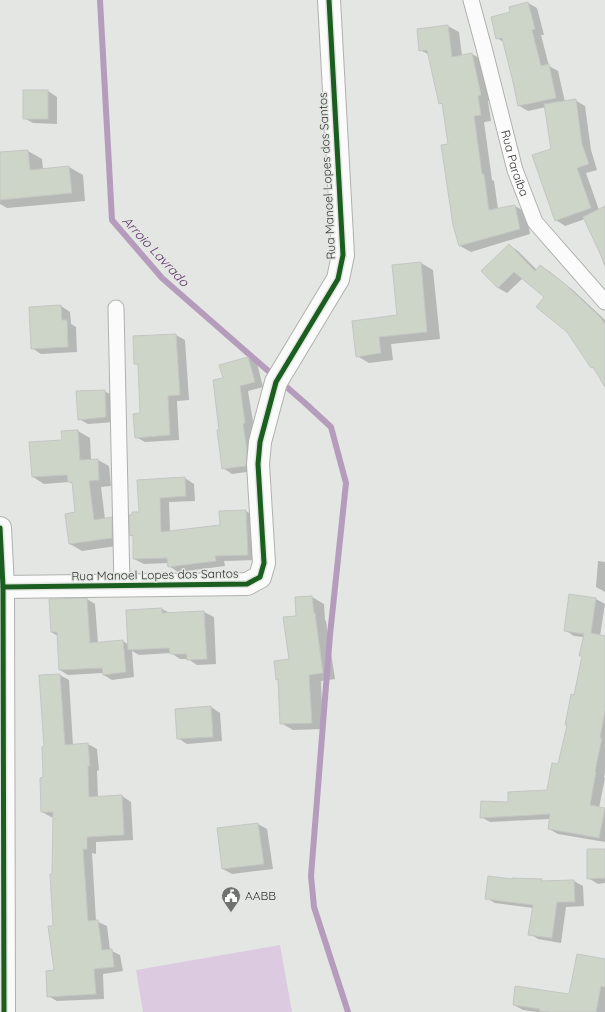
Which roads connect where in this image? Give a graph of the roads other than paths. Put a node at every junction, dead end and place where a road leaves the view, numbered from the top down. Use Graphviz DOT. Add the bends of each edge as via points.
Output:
graph roads {
  1 [pos="329,0"];
  2 [pos="471,0"];
  3 [pos="605,302"];
  4 [pos="116,308"];
  5 [pos="0,530"];
  6 [pos="122,586"];
  7 [pos="3,587"];
  8 [pos="4,1012"];
  1 -- 6 [label="street, Rua Manoel Lopes dos Santos" via="343,255 338,278 276,382 260,442 258,464 264,563 260,577 247,584"];
  2 -- 3 [label="street, Rua Paraíba" via="516,170 535,222"];
  4 -- 6 [label="street"];
  5 -- 7 [label="street"];
  6 -- 7 [label="street, Rua Manoel Lopes dos Santos"];
  7 -- 8 [label="street"];
}
